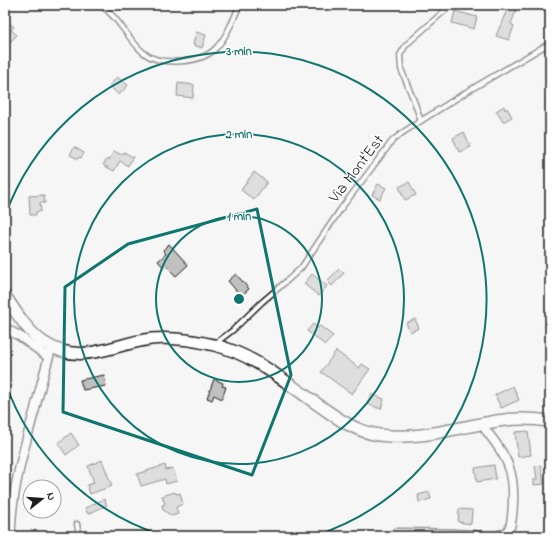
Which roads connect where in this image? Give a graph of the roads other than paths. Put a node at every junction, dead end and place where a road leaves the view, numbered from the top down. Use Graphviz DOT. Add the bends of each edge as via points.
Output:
graph roads {
  1 [pos="100,5"];
  2 [pos="239,5"];
  3 [pos="451,5"];
  4 [pos="550,43"];
  5 [pos="421,121"];
  6 [pos="5,296"];
  7 [pos="5,328"];
  8 [pos="214,345"];
  9 [pos="50,352"];
  10 [pos="550,421"];
  11 [pos="481,424"];
  12 [pos="77,524"];
  13 [pos="510,526"];
  14 [pos="396,533"];
  15 [pos="11,536"];
  16 [pos="79,536"];
  17 [pos="511,536"];
  1 -- 2 [label="lane" via="112,14 143,53 168,61 190,60 213,51 221,42"];
  3 -- 5 [label="lane" via="406,45 400,55 401,69"];
  4 -- 5 [label="lane, Via Mont'Est"];
  5 -- 8 [label="lane, Via Mont'Est" via="397,136 384,151 298,271"];
  6 -- 9 [label="street"];
  7 -- 9 [label="street"];
  8 -- 9 [label="street" via="153,339 76,355"];
  8 -- 11 [label="street" via="247,357 340,419 369,433 422,435"];
  9 -- 15 [label="street" via="22,460 12,513"];
  10 -- 11 [label="street" via="513,419"];
  11 -- 13 [label="street" via="510,467 513,490"];
  12 -- 16 [label="lane"];
  13 -- 14 [label="street" via="506,533 488,536"];
  13 -- 17 [label="street"];
}
